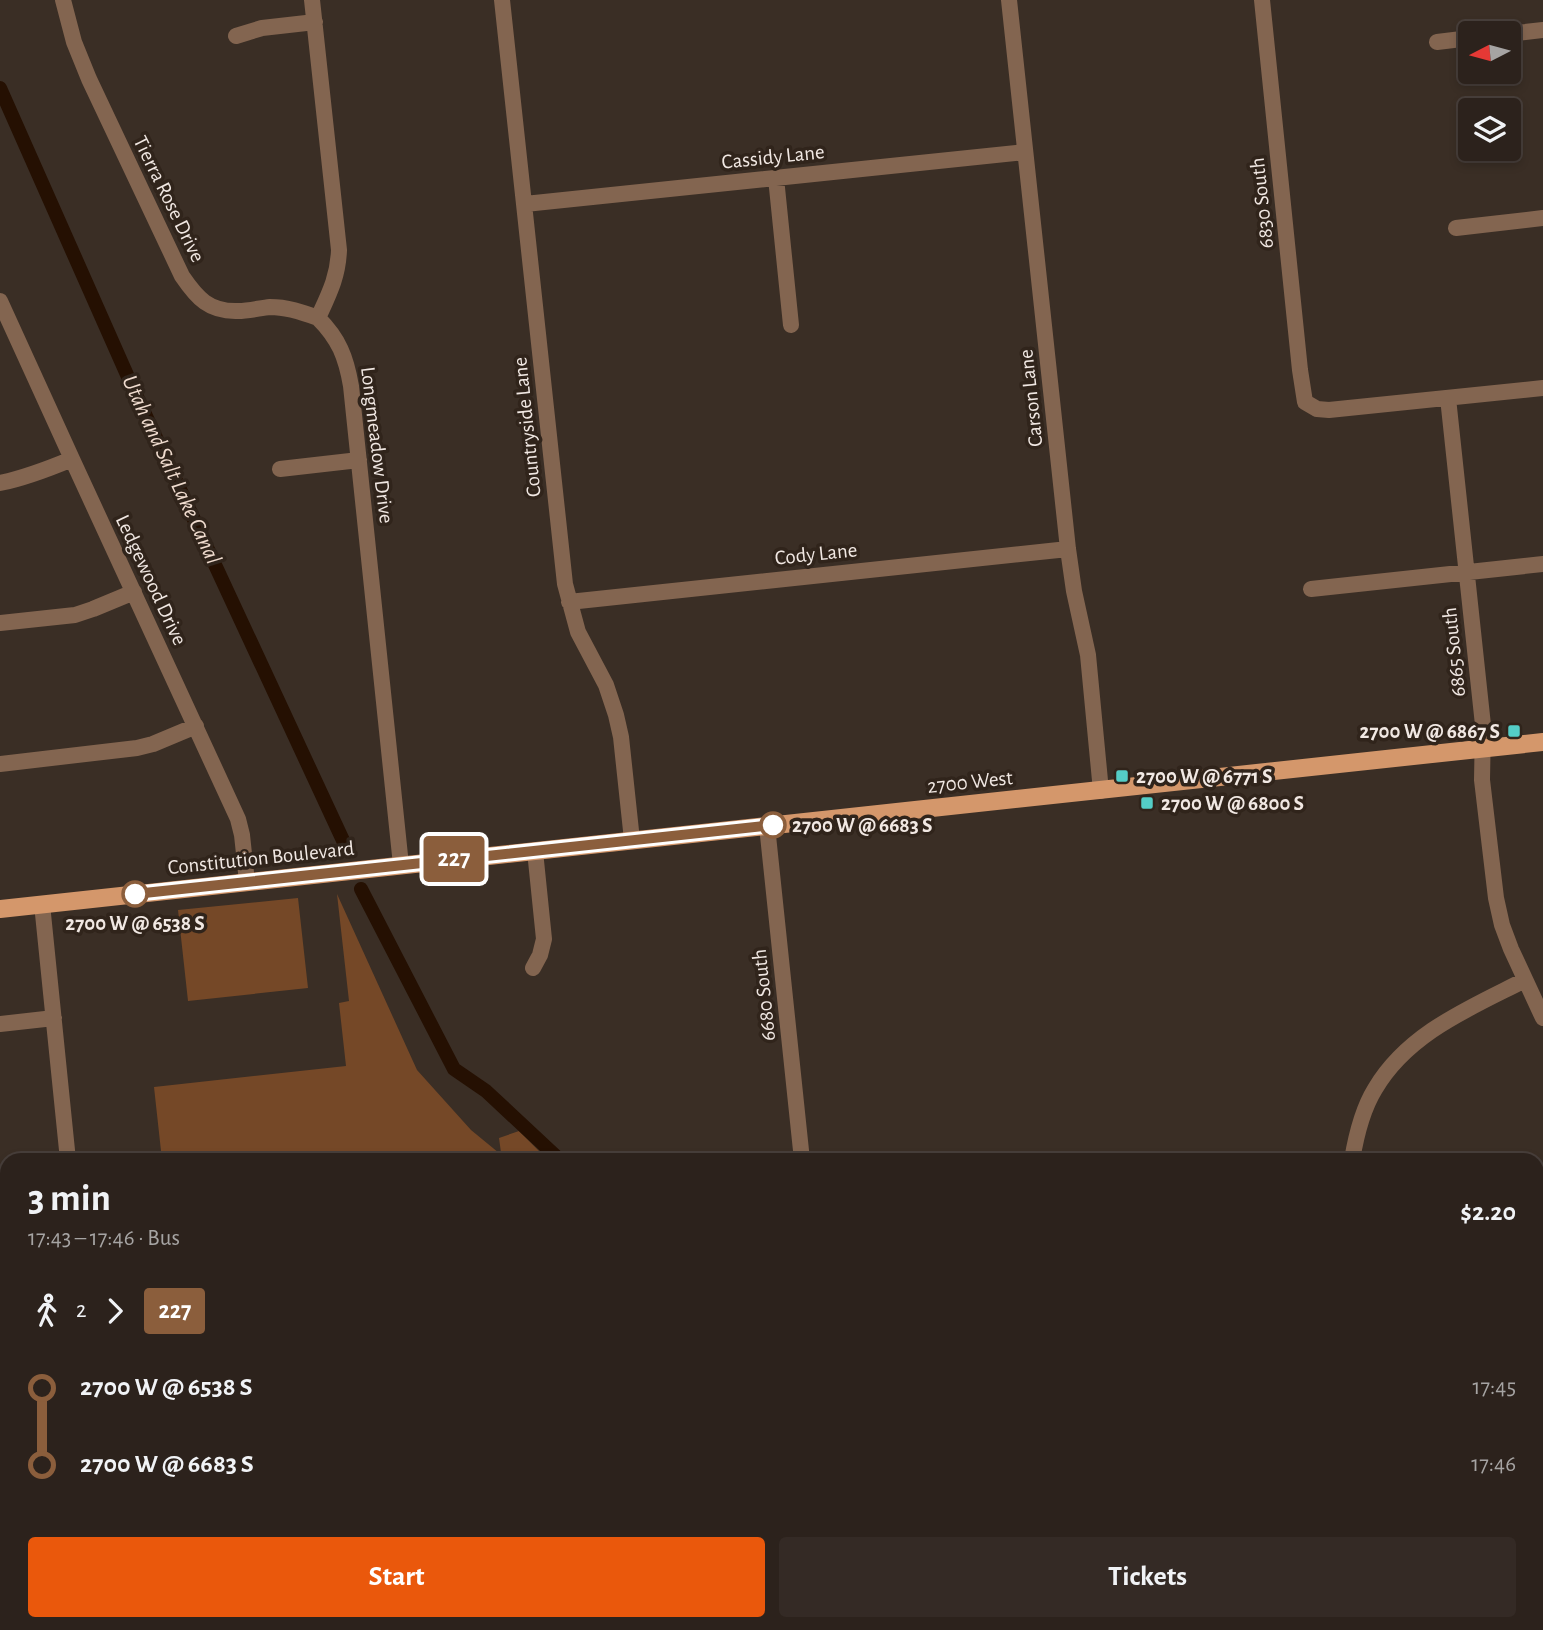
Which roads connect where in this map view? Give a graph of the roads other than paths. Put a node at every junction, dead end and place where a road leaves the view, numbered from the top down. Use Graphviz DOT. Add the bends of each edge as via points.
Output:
graph roads {
  1 [pos="63,0"];
  2 [pos="312,0"];
  3 [pos="502,0"];
  4 [pos="1009,0"];
  5 [pos="1262,0"];
  6 [pos="315,22"];
  7 [pos="1543,30"];
  8 [pos="1521,33"];
  9 [pos="236,36"];
  10 [pos="1458,39"];
  11 [pos="1437,42"];
  12 [pos="1026,152"];
  13 [pos="776,178"];
  14 [pos="525,204"];
  15 [pos="1543,218"];
  16 [pos="1457,228"];
  17 [pos="0,301"];
  18 [pos="318,318"];
  19 [pos="791,325"];
  20 [pos="1543,388"];
  21 [pos="1448,398"];
  22 [pos="72,459"];
  23 [pos="359,460"];
  24 [pos="279,470"];
  25 [pos="0,483"];
  26 [pos="1068,549"];
  27 [pos="1543,564"];
  28 [pos="1467,572"];
  29 [pos="1311,589"];
  30 [pos="134,592"];
  31 [pos="569,602"];
  32 [pos="0,623"];
  33 [pos="196,726"];
  34 [pos="1543,742"];
  35 [pos="1482,749"];
  36 [pos="0,764"];
  37 [pos="1101,791"];
  38 [pos="767,826"];
  39 [pos="632,840"];
  40 [pos="535,850"];
  41 [pos="401,865"];
  42 [pos="247,882"];
  43 [pos="42,904"];
  44 [pos="0,909"];
  45 [pos="533,968"];
  46 [pos="1525,980"];
  47 [pos="54,1018"];
  48 [pos="1543,1018"];
  49 [pos="0,1024"];
  50 [pos="67,1153"];
  51 [pos="801,1153"];
  52 [pos="1354,1153"];
  1 -- 18 [label="street, Tierra Rose Drive" via="89,79 195,296 225,310 284,308"];
  2 -- 6 [label="street"];
  3 -- 14 [label="street, Countryside Lane"];
  4 -- 12 [label="street, Carson Lane"];
  5 -- 21 [label="street, 6830 South" via="1305,402 1329,410"];
  6 -- 9 [label="street"];
  6 -- 18 [label="street" via="339,250 333,285"];
  7 -- 8 [label="street"];
  10 -- 11 [label="street"];
  12 -- 13 [label="street, Cassidy Lane"];
  12 -- 26 [label="street, Carson Lane"];
  13 -- 14 [label="street, Cassidy Lane"];
  13 -- 19 [label="street"];
  14 -- 31 [label="street, Countryside Lane"];
  15 -- 16 [label="street"];
  17 -- 22 [label="street, Ledgewood Drive"];
  18 -- 23 [label="street, Longmeadow Drive" via="330,330 347,365"];
  20 -- 21 [label="street"];
  21 -- 28 [label="street, 6865 South"];
  22 -- 25 [label="street"];
  22 -- 30 [label="street, Ledgewood Drive"];
  23 -- 24 [label="street"];
  23 -- 41 [label="street, Longmeadow Drive"];
  26 -- 31 [label="street, Cody Lane"];
  26 -- 37 [label="street, Carson Lane" via="1088,655"];
  27 -- 28 [label="street"];
  28 -- 29 [label="street"];
  28 -- 35 [label="street, 6865 South"];
  30 -- 32 [label="street" via="75,615"];
  30 -- 33 [label="street, Ledgewood Drive"];
  31 -- 39 [label="street, Countryside Lane" via="616,715"];
  33 -- 36 [label="street" via="137,748"];
  33 -- 42 [label="street, Ledgewood Drive" via="239,819"];
  34 -- 35 [label="main road, 2700 West"];
  35 -- 37 [label="main road, 2700 West"];
  35 -- 46 [label="street, 6865 South" via="1496,898"];
  37 -- 38 [label="main road, 2700 West"];
  38 -- 39 [label="main road, 2700 West"];
  38 -- 51 [label="street, 6680 South"];
  39 -- 40 [label="main road, 2700 West"];
  40 -- 41 [label="main road, 2700 West"];
  40 -- 45 [label="street" via="544,939"];
  41 -- 42 [label="main road, Constitution Boulevard"];
  42 -- 43 [label="main road, Constitution Boulevard"];
  43 -- 44 [label="main road, Constitution Boulevard"];
  43 -- 47 [label="street"];
  46 -- 48 [label="street, 6865 South"];
  46 -- 52 [label="street" via="1450,1018 1407,1048 1374,1089"];
  47 -- 49 [label="street"];
  47 -- 50 [label="street"];
}
